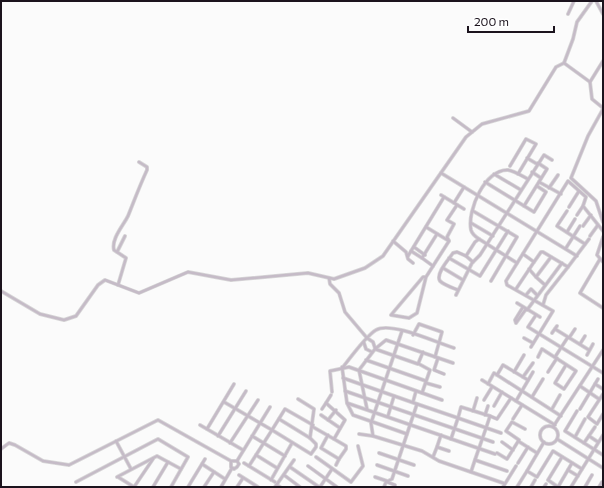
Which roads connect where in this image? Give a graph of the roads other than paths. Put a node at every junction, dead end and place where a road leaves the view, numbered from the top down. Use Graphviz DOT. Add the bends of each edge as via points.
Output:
graph roads {
  1 [pos="574,1"];
  2 [pos="592,1"];
  3 [pos="596,1"];
  4 [pos="568,14"];
  5 [pos="603,14"];
  6 [pos="603,61"];
  7 [pos="564,64"];
  8 [pos="590,82"];
  9 [pos="603,108"];
  10 [pos="453,118"];
  11 [pos="472,132"];
  12 [pos="528,158"];
  13 [pos="552,160"];
  14 [pos="139,162"];
  15 [pos="538,164"];
  16 [pos="510,166"];
  17 [pos="532,172"];
  18 [pos="441,173"];
  19 [pos="493,174"];
  20 [pos="518,174"];
  21 [pos="558,175"];
  22 [pos="541,178"];
  23 [pos="528,179"];
  24 [pos="485,182"];
  25 [pos="539,182"];
  26 [pos="537,186"];
  27 [pos="464,187"];
  28 [pos="549,188"];
  29 [pos="521,190"];
  30 [pos="579,191"];
  31 [pos="561,194"];
  32 [pos="441,195"];
  33 [pos="478,196"];
  34 [pos="444,197"];
  35 [pos="515,200"];
  36 [pos="456,204"];
  37 [pos="524,206"];
  38 [pos="583,206"];
  39 [pos="569,207"];
  40 [pos="603,208"];
  41 [pos="464,209"];
  42 [pos="473,211"];
  43 [pos="567,211"];
  44 [pos="600,211"];
  45 [pos="507,213"];
  46 [pos="577,215"];
  47 [pos="591,215"];
  48 [pos="575,219"];
  49 [pos="470,222"];
  50 [pos="603,222"];
  51 [pos="499,225"];
  52 [pos="598,225"];
  53 [pos="426,227"];
  54 [pos="538,230"];
  55 [pos="508,231"];
  56 [pos="603,231"];
  57 [pos="567,232"];
  58 [pos="437,234"];
  59 [pos="125,236"];
  60 [pos="493,236"];
  61 [pos="574,236"];
  62 [pos="603,237"];
  63 [pos="479,239"];
  64 [pos="393,241"];
  65 [pos="449,241"];
  66 [pos="487,244"];
  67 [pos="585,244"];
  68 [pos="414,247"];
  69 [pos="566,248"];
  70 [pos="496,250"];
  71 [pos="411,251"];
  72 [pos="117,252"];
  73 [pos="425,254"];
  74 [pos="522,254"];
  75 [pos="408,256"];
  76 [pos="466,256"];
  77 [pos="506,256"];
  78 [pos="577,256"];
  79 [pos="552,257"];
  80 [pos="422,258"];
  81 [pos="449,258"];
  82 [pos="600,259"];
  83 [pos="473,262"];
  84 [pos="534,262"];
  85 [pos="603,262"];
  86 [pos="412,263"];
  87 [pos="517,263"];
  88 [pos="562,263"];
  89 [pos="433,266"];
  90 [pos="568,266"];
  91 [pos="443,268"];
  92 [pos="529,269"];
  93 [pos="468,270"];
  94 [pos="426,277"];
  95 [pos="536,277"];
  96 [pos="329,278"];
  97 [pos="463,280"];
  98 [pos="420,281"];
  99 [pos="491,281"];
  100 [pos="118,285"];
  101 [pos="424,285"];
  102 [pos="527,285"];
  103 [pos="544,285"];
  104 [pos="516,289"];
  105 [pos="531,289"];
  106 [pos="458,290"];
  107 [pos="1,291"];
  108 [pos="456,295"];
  109 [pos="526,295"];
  110 [pos="537,295"];
  111 [pos="534,299"];
  112 [pos="517,303"];
  113 [pos="543,305"];
  114 [pos="603,308"];
  115 [pos="526,309"];
  116 [pos="536,315"];
  117 [pos="540,317"];
  118 [pos="557,326"];
  119 [pos="555,329"];
  120 [pos="575,329"];
  121 [pos="402,331"];
  122 [pos="552,333"];
  123 [pos="538,334"];
  124 [pos="414,335"];
  125 [pos="585,336"];
  126 [pos="569,337"];
  127 [pos="367,338"];
  128 [pos="524,338"];
  129 [pos="364,342"];
  130 [pos="398,343"];
  131 [pos="532,343"];
  132 [pos="439,344"];
  133 [pos="580,344"];
  134 [pos="594,344"];
  135 [pos="530,347"];
  136 [pos="561,347"];
  137 [pos="454,348"];
  138 [pos="375,349"];
  139 [pos="590,350"];
  140 [pos="603,350"];
  141 [pos="372,352"];
  142 [pos="423,352"];
  143 [pos="524,355"];
  144 [pos="586,355"];
  145 [pos="394,356"];
  146 [pos="436,357"];
  147 [pos="538,357"];
  148 [pos="556,358"];
  149 [pos="366,360"];
  150 [pos="533,362"];
  151 [pos="453,363"];
  152 [pos="418,364"];
  153 [pos="566,365"];
  154 [pos="342,367"];
  155 [pos="592,367"];
  156 [pos="390,368"];
  157 [pos="359,370"];
  158 [pos="514,372"];
  159 [pos="532,372"];
  160 [pos="548,372"];
  161 [pos="603,373"];
  162 [pos="444,374"];
  163 [pos="497,375"];
  164 [pos="523,377"];
  165 [pos="343,378"];
  166 [pos="543,379"];
  167 [pos="598,379"];
  168 [pos="385,380"];
  169 [pos="482,380"];
  170 [pos="528,380"];
  171 [pos="426,382"];
  172 [pos="234,384"];
  173 [pos="362,384"];
  174 [pos="488,384"];
  175 [pos="595,384"];
  176 [pos="492,386"];
  177 [pos="580,386"];
  178 [pos="440,387"];
  179 [pos="603,389"];
  180 [pos="522,390"];
  181 [pos="246,391"];
  182 [pos="345,391"];
  183 [pos="416,391"];
  184 [pos="382,392"];
  185 [pos="502,392"];
  186 [pos="422,393"];
  187 [pos="590,393"];
  188 [pos="603,394"];
  189 [pos="560,395"];
  190 [pos="365,396"];
  191 [pos="394,396"];
  192 [pos="532,397"];
  193 [pos="477,398"];
  194 [pos="511,398"];
  195 [pos="298,399"];
  196 [pos="599,399"];
  197 [pos="258,400"];
  198 [pos="442,400"];
  199 [pos="484,400"];
  200 [pos="378,401"];
  201 [pos="516,401"];
  202 [pos="224,402"];
  203 [pos="326,402"];
  204 [pos="413,402"];
  205 [pos="347,403"];
  206 [pos="417,404"];
  207 [pos="522,405"];
  208 [pos="391,406"];
  209 [pos="488,406"];
  210 [pos="494,406"];
  211 [pos="270,407"];
  212 [pos="235,408"];
  213 [pos="322,409"];
  214 [pos="367,409"];
  215 [pos="552,409"];
  216 [pos="336,410"];
  217 [pos="473,411"];
  218 [pos="375,412"];
  219 [pos="414,414"];
  220 [pos="603,414"];
  221 [pos="321,415"];
  222 [pos="485,415"];
  223 [pos="247,416"];
  224 [pos="388,416"];
  225 [pos="490,416"];
  226 [pos="561,416"];
  227 [pos="458,418"];
  228 [pos="279,419"];
  229 [pos="513,419"];
  230 [pos="328,420"];
  231 [pos="586,420"];
  232 [pos="260,423"];
  233 [pos="371,423"];
  234 [pos="200,425"];
  235 [pos="410,425"];
  236 [pos="313,426"];
  237 [pos="554,426"];
  238 [pos="595,427"];
  239 [pos="340,428"];
  240 [pos="486,428"];
  241 [pos="454,429"];
  242 [pos="524,429"];
  243 [pos="207,430"];
  244 [pos="272,430"];
  245 [pos="501,433"];
  246 [pos="360,434"];
  247 [pos="407,434"];
  248 [pos="328,435"];
  249 [pos="441,435"];
  250 [pos="603,435"];
  251 [pos="218,436"];
  252 [pos="252,436"];
  253 [pos="373,436"];
  254 [pos="589,436"];
  255 [pos="575,437"];
  256 [pos="310,438"];
  257 [pos="334,439"];
  258 [pos="451,439"];
  259 [pos="482,439"];
  260 [pos="556,439"];
  261 [pos="116,441"];
  262 [pos="518,441"];
  263 [pos="492,442"];
  264 [pos="502,442"];
  265 [pos="544,442"];
  266 [pos="598,442"];
  267 [pos="230,443"];
  268 [pos="264,443"];
  269 [pos="292,443"];
  270 [pos="584,444"];
  271 [pos="358,446"];
  272 [pos="403,446"];
  273 [pos="437,447"];
  274 [pos="528,447"];
  275 [pos="1,449"];
  276 [pos="479,449"];
  277 [pos="595,449"];
  278 [pos="243,450"];
  279 [pos="513,450"];
  280 [pos="449,451"];
  281 [pos="379,452"];
  282 [pos="537,453"];
  283 [pos="256,455"];
  284 [pos="603,455"];
  285 [pos="124,456"];
  286 [pos="284,456"];
  287 [pos="316,457"];
  288 [pos="433,457"];
  289 [pos="562,457"];
  290 [pos="153,458"];
  291 [pos="205,459"];
  292 [pos="339,459"];
  293 [pos="399,459"];
  294 [pos="589,459"];
  295 [pos="237,460"];
  296 [pos="294,460"];
  297 [pos="475,460"];
  298 [pos="231,461"];
  299 [pos="168,462"];
  300 [pos="244,463"];
  301 [pos="572,463"];
  302 [pos="202,464"];
  303 [pos="414,464"];
  304 [pos="336,465"];
  305 [pos="377,465"];
  306 [pos="249,466"];
  307 [pos="308,466"];
  308 [pos="290,467"];
  309 [pos="232,468"];
  310 [pos="278,468"];
  311 [pos="603,468"];
  312 [pos="131,469"];
  313 [pos="181,469"];
  314 [pos="332,469"];
  315 [pos="582,469"];
  316 [pos="568,470"];
  317 [pos="394,471"];
  318 [pos="507,471"];
  319 [pos="527,471"];
  320 [pos="214,472"];
  321 [pos="471,472"];
  322 [pos="238,475"];
  323 [pos="284,475"];
  324 [pos="592,475"];
  325 [pos="408,476"];
  326 [pos="578,476"];
  327 [pos="375,477"];
  328 [pos="243,478"];
  329 [pos="225,479"];
  330 [pos="326,479"];
  331 [pos="270,480"];
  332 [pos="535,480"];
  333 [pos="387,481"];
  334 [pos="76,482"];
  335 [pos="602,482"];
  336 [pos="503,483"];
  337 [pos="276,485"];
  338 [pos="395,485"];
  339 [pos="254,486"];
  340 [pos="134,487"];
  341 [pos="153,487"];
  342 [pos="170,487"];
  343 [pos="188,487"];
  344 [pos="204,487"];
  345 [pos="221,487"];
  346 [pos="237,487"];
  347 [pos="258,487"];
  348 [pos="280,487"];
  349 [pos="300,487"];
  350 [pos="317,487"];
  351 [pos="338,487"];
  352 [pos="384,487"];
  353 [pos="503,487"];
  354 [pos="517,487"];
  355 [pos="531,487"];
  356 [pos="571,487"];
  357 [pos="585,487"];
  358 [pos="599,487"];
  1 -- 4 [label="street"];
  2 -- 7 [label="street" via="577,22"];
  3 -- 5 [label="street"];
  6 -- 8 [label="street"];
  7 -- 8 [label="street"];
  7 -- 11 [label="street" via="551,72 529,111 482,124"];
  8 -- 9 [label="street" via="592,99"];
  9 -- 44 [label="street" via="588,136 571,178 596,201"];
  10 -- 11 [label="street"];
  11 -- 18 [label="street"];
  12 -- 15 [label="street"];
  12 -- 16 [label="street" via="536,144 526,139"];
  12 -- 20 [label="street"];
  13 -- 15 [label="street" via="544,155"];
  14 -- 72 [label="street" via="147,169 119,230 113,247"];
  15 -- 17 [label="street"];
  15 -- 22 [label="street" via="548,168"];
  17 -- 22 [label="street"];
  17 -- 23 [label="street"];
  18 -- 27 [label="street"];
  18 -- 64 [label="street"];
  19 -- 20 [label="street" via="507,170"];
  19 -- 24 [label="street"];
  19 -- 29 [label="street"];
  20 -- 23 [label="street"];
  21 -- 28 [label="street"];
  22 -- 25 [label="street"];
  23 -- 29 [label="street"];
  24 -- 33 [label="street"];
  24 -- 35 [label="street"];
  25 -- 26 [label="street"];
  25 -- 28 [label="street"];
  26 -- 37 [label="street"];
  26 -- 37 [label="street" via="546,192 534,212"];
  27 -- 33 [label="street"];
  27 -- 36 [label="street"];
  28 -- 31 [label="street"];
  29 -- 35 [label="street"];
  30 -- 31 [label="street" via="568,181"];
  30 -- 38 [label="street" via="586,199"];
  30 -- 39 [label="street"];
  31 -- 54 [label="street"];
  32 -- 34 [label="street"];
  33 -- 42 [label="street"];
  33 -- 45 [label="street"];
  34 -- 36 [label="street"];
  34 -- 53 [label="street"];
  35 -- 37 [label="street"];
  35 -- 45 [label="street"];
  36 -- 41 [label="street"];
  36 -- 65 [label="street" via="447,220 454,224 447,237"];
  38 -- 46 [label="street"];
  38 -- 47 [label="street"];
  40 -- 44 [label="street"];
  42 -- 49 [label="street"];
  42 -- 51 [label="street"];
  43 -- 57 [label="street" via="557,226"];
  44 -- 50 [label="street"];
  45 -- 51 [label="street"];
  45 -- 54 [label="street"];
  47 -- 52 [label="street"];
  47 -- 61 [label="street"];
  48 -- 57 [label="street"];
  49 -- 60 [label="street"];
  49 -- 63 [label="street" via="472,233"];
  51 -- 55 [label="street"];
  51 -- 60 [label="street"];
  52 -- 56 [label="street"];
  52 -- 67 [label="street"];
  53 -- 58 [label="street"];
  53 -- 68 [label="street"];
  54 -- 69 [label="street"];
  54 -- 74 [label="street"];
  55 -- 70 [label="street"];
  55 -- 77 [label="street" via="518,237"];
  57 -- 61 [label="street"];
  58 -- 65 [label="street"];
  58 -- 73 [label="street"];
  59 -- 72 [label="street"];
  60 -- 66 [label="street"];
  61 -- 67 [label="street"];
  61 -- 69 [label="street"];
  62 -- 82 [label="street" via="597,255"];
  63 -- 66 [label="street"];
  63 -- 76 [label="street"];
  64 -- 86 [label="street" via="406,252"];
  64 -- 96 [label="street" via="383,256 369,266 336,278"];
  65 -- 89 [label="street"];
  66 -- 70 [label="street"];
  66 -- 83 [label="street" via="478,259"];
  67 -- 78 [label="street"];
  68 -- 71 [label="street"];
  68 -- 73 [label="street"];
  69 -- 78 [label="street"];
  70 -- 77 [label="street"];
  70 -- 93 [label="street" via="482,275"];
  71 -- 75 [label="street"];
  71 -- 80 [label="street"];
  72 -- 100 [label="street" via="126,258"];
  73 -- 80 [label="street"];
  74 -- 84 [label="street"];
  74 -- 87 [label="street"];
  76 -- 81 [label="street" via="455,252"];
  76 -- 83 [label="street"];
  77 -- 87 [label="street"];
  77 -- 99 [label="street"];
  78 -- 90 [label="street"];
  79 -- 84 [label="street" via="540,252"];
  79 -- 88 [label="street"];
  79 -- 95 [label="street"];
  80 -- 89 [label="street"];
  81 -- 91 [label="street"];
  81 -- 93 [label="street"];
  82 -- 85 [label="street"];
  82 -- 114 [label="street" via="580,293"];
  83 -- 93 [label="street"];
  84 -- 92 [label="street"];
  87 -- 104 [label="street" via="506,283"];
  88 -- 90 [label="street"];
  88 -- 103 [label="street"];
  89 -- 94 [label="street"];
  90 -- 113 [label="street" via="546,295"];
  91 -- 97 [label="street"];
  91 -- 106 [label="street" via="440,281"];
  92 -- 95 [label="street"];
  92 -- 104 [label="street"];
  93 -- 97 [label="street"];
  94 -- 98 [label="street"];
  94 -- 101 [label="street"];
  95 -- 103 [label="street"];
  96 -- 100 [label="street" via="308,273 231,280 190,272 142,292"];
  96 -- 127 [label="street" via="330,284 339,293 345,312"];
  97 -- 106 [label="street"];
  98 -- 101 [label="street"];
  98 -- 101 [label="street" via="391,315 403,318 415,316"];
  100 -- 107 [label="street" via="108,281 100,283 80,312 64,320 40,314"];
  102 -- 105 [label="street"];
  103 -- 110 [label="street"];
  104 -- 109 [label="street"];
  105 -- 109 [label="street"];
  105 -- 110 [label="street"];
  106 -- 108 [label="street"];
  109 -- 111 [label="street"];
  110 -- 111 [label="street"];
  111 -- 113 [label="street"];
  111 -- 115 [label="street"];
  112 -- 115 [label="street"];
  113 -- 123 [label="street" via="553,311"];
  115 -- 115 [label="street" via="515,320 516,324"];
  115 -- 116 [label="street"];
  116 -- 117 [label="street"];
  116 -- 123 [label="street" via="528,328"];
  118 -- 119 [label="street"];
  119 -- 122 [label="street"];
  119 -- 126 [label="street"];
  120 -- 126 [label="street"];
  121 -- 124 [label="street"];
  121 -- 127 [label="street" via="383,327"];
  121 -- 130 [label="street"];
  123 -- 131 [label="street"];
  123 -- 136 [label="street"];
  124 -- 132 [label="street"];
  124 -- 132 [label="street" via="419,324 442,332"];
  125 -- 133 [label="street"];
  126 -- 133 [label="street"];
  126 -- 136 [label="street"];
  127 -- 129 [label="street"];
  127 -- 138 [label="street" via="374,343"];
  128 -- 131 [label="street"];
  129 -- 141 [label="street" via="366,349"];
  129 -- 154 [label="street"];
  130 -- 138 [label="street" via="387,340"];
  130 -- 142 [label="street"];
  130 -- 145 [label="street"];
  131 -- 135 [label="street"];
  132 -- 137 [label="street"];
  132 -- 146 [label="street"];
  133 -- 139 [label="street"];
  134 -- 139 [label="street"];
  136 -- 148 [label="street"];
  136 -- 155 [label="street"];
  138 -- 141 [label="street"];
  138 -- 145 [label="street"];
  139 -- 144 [label="street"];
  140 -- 155 [label="street"];
  141 -- 149 [label="street"];
  142 -- 146 [label="street"];
  142 -- 152 [label="street"];
  143 -- 158 [label="street"];
  145 -- 152 [label="street"];
  145 -- 156 [label="street"];
  146 -- 151 [label="street"];
  146 -- 162 [label="street" via="434,370"];
  147 -- 148 [label="street" via="542,350"];
  148 -- 153 [label="street"];
  148 -- 160 [label="street"];
  149 -- 156 [label="street"];
  149 -- 157 [label="street"];
  150 -- 164 [label="street"];
  152 -- 171 [label="street" via="430,369"];
  153 -- 153 [label="street" via="555,383 564,389 576,371"];
  154 -- 157 [label="street"];
  154 -- 165 [label="street"];
  154 -- 203 [label="street" via="330,371 331,393"];
  155 -- 161 [label="street"];
  155 -- 177 [label="street"];
  156 -- 168 [label="street"];
  156 -- 171 [label="street"];
  157 -- 168 [label="street"];
  157 -- 173 [label="street"];
  158 -- 163 [label="street" via="503,365"];
  158 -- 164 [label="street"];
  159 -- 170 [label="street"];
  163 -- 174 [label="street" via="494,373"];
  163 -- 180 [label="street"];
  164 -- 170 [label="street"];
  165 -- 173 [label="street"];
  165 -- 182 [label="street"];
  166 -- 192 [label="street"];
  167 -- 175 [label="street"];
  168 -- 183 [label="street"];
  168 -- 184 [label="street"];
  169 -- 174 [label="street"];
  170 -- 180 [label="street"];
  171 -- 178 [label="street"];
  171 -- 186 [label="street"];
  172 -- 202 [label="street"];
  173 -- 184 [label="street"];
  173 -- 190 [label="street"];
  174 -- 176 [label="street"];
  175 -- 179 [label="street"];
  175 -- 187 [label="street"];
  176 -- 185 [label="street"];
  176 -- 199 [label="street"];
  177 -- 187 [label="street"];
  177 -- 226 [label="street"];
  180 -- 192 [label="street"];
  180 -- 201 [label="street"];
  181 -- 212 [label="street"];
  182 -- 190 [label="street"];
  182 -- 205 [label="street"];
  183 -- 186 [label="street"];
  183 -- 204 [label="street"];
  184 -- 191 [label="street"];
  184 -- 200 [label="street"];
  185 -- 194 [label="street"];
  185 -- 210 [label="street"];
  186 -- 198 [label="street"];
  187 -- 196 [label="street"];
  187 -- 255 [label="street" via="565,431"];
  188 -- 196 [label="street"];
  189 -- 215 [label="street"];
  190 -- 200 [label="street"];
  190 -- 214 [label="street"];
  191 -- 204 [label="street"];
  191 -- 208 [label="street"];
  192 -- 215 [label="street"];
  193 -- 217 [label="street"];
  194 -- 201 [label="street"];
  194 -- 225 [label="street" via="497,419"];
  195 -- 236 [label="street" via="314,409"];
  196 -- 220 [label="street" via="588,417 597,424"];
  197 -- 223 [label="street"];
  200 -- 208 [label="street"];
  200 -- 218 [label="street"];
  201 -- 207 [label="street"];
  202 -- 212 [label="street"];
  202 -- 243 [label="street"];
  203 -- 213 [label="street"];
  203 -- 216 [label="street"];
  204 -- 206 [label="street"];
  205 -- 214 [label="street"];
  205 -- 233 [label="street" via="353,415"];
  206 -- 219 [label="street"];
  206 -- 227 [label="street"];
  207 -- 229 [label="street"];
  207 -- 237 [label="street"];
  208 -- 219 [label="street"];
  208 -- 224 [label="street"];
  209 -- 222 [label="street"];
  211 -- 232 [label="street"];
  212 -- 223 [label="street"];
  212 -- 251 [label="street"];
  214 -- 218 [label="street"];
  215 -- 226 [label="street"];
  216 -- 230 [label="street"];
  216 -- 239 [label="street" via="345,420"];
  217 -- 222 [label="street"];
  217 -- 227 [label="street" via="462,407"];
  218 -- 224 [label="street"];
  218 -- 233 [label="street"];
  219 -- 235 [label="street"];
  219 -- 241 [label="street"];
  221 -- 230 [label="street"];
  222 -- 225 [label="street"];
  223 -- 232 [label="street"];
  223 -- 267 [label="street"];
  224 -- 235 [label="street"];
  225 -- 240 [label="street"];
  226 -- 237 [label="street"];
  227 -- 240 [label="street"];
  227 -- 241 [label="street"];
  228 -- 236 [label="street" via="283,410 288,409"];
  228 -- 244 [label="street"];
  228 -- 256 [label="street"];
  230 -- 239 [label="street"];
  231 -- 255 [label="street"];
  232 -- 244 [label="street"];
  232 -- 252 [label="street"];
  233 -- 247 [label="street"];
  233 -- 253 [label="street"];
  234 -- 243 [label="street"];
  235 -- 247 [label="street"];
  235 -- 249 [label="street"];
  236 -- 248 [label="street"];
  236 -- 256 [label="street"];
  237 -- 260 [label="street"];
  237 -- 265 [label="street" via="547,426 542,430 540,436"];
  238 -- 254 [label="street"];
  239 -- 257 [label="street"];
  240 -- 245 [label="street"];
  240 -- 259 [label="street"];
  241 -- 258 [label="street"];
  241 -- 259 [label="street"];
  242 -- 262 [label="street" via="512,422 506,431"];
  243 -- 251 [label="street"];
  244 -- 268 [label="street"];
  244 -- 269 [label="street"];
  246 -- 253 [label="street"];
  247 -- 272 [label="street"];
  248 -- 257 [label="street"];
  248 -- 292 [label="street" via="321,448"];
  249 -- 258 [label="street"];
  249 -- 273 [label="street"];
  250 -- 266 [label="street"];
  251 -- 267 [label="street"];
  252 -- 268 [label="street"];
  252 -- 278 [label="street"];
  253 -- 272 [label="street"];
  254 -- 266 [label="street"];
  254 -- 270 [label="street"];
  255 -- 270 [label="street"];
  256 -- 269 [label="street" via="316,444 311,454"];
  257 -- 292 [label="street" via="346,446"];
  258 -- 276 [label="street"];
  259 -- 263 [label="street"];
  259 -- 276 [label="street"];
  260 -- 265 [label="street" via="550,444"];
  260 -- 294 [label="street"];
  261 -- 275 [label="street" via="69,465 43,461 9,443"];
  261 -- 285 [label="street"];
  261 -- 298 [label="street" via="158,420"];
  262 -- 274 [label="street"];
  262 -- 279 [label="street"];
  264 -- 279 [label="street"];
  265 -- 282 [label="street"];
  266 -- 277 [label="street"];
  267 -- 278 [label="street"];
  268 -- 283 [label="street"];
  268 -- 286 [label="street"];
  269 -- 286 [label="street"];
  270 -- 277 [label="street"];
  271 -- 314 [label="street" via="362,466 350,482"];
  272 -- 288 [label="street"];
  272 -- 293 [label="street"];
  273 -- 280 [label="street"];
  273 -- 288 [label="street"];
  274 -- 282 [label="street"];
  274 -- 353 [label="street"];
  276 -- 279 [label="street" via="507,459"];
  276 -- 297 [label="street"];
  277 -- 284 [label="street"];
  277 -- 294 [label="street"];
  278 -- 295 [label="street"];
  281 -- 293 [label="street"];
  282 -- 319 [label="street"];
  283 -- 306 [label="street"];
  283 -- 310 [label="street"];
  285 -- 312 [label="street"];
  285 -- 313 [label="street" via="158,439 188,457"];
  285 -- 334 [label="street"];
  286 -- 310 [label="street"];
  287 -- 314 [label="street"];
  288 -- 321 [label="street"];
  289 -- 301 [label="street"];
  289 -- 316 [label="street" via="548,480 558,487"];
  289 -- 319 [label="street" via="553,451 537,477"];
  290 -- 299 [label="street" via="157,456"];
  290 -- 312 [label="street"];
  290 -- 340 [label="street"];
  291 -- 302 [label="street"];
  292 -- 304 [label="street"];
  293 -- 303 [label="street"];
  293 -- 317 [label="street"];
  294 -- 311 [label="street"];
  294 -- 315 [label="street"];
  295 -- 298 [label="street"];
  295 -- 309 [label="street" via="238,466"];
  296 -- 308 [label="street"];
  297 -- 318 [label="street"];
  297 -- 321 [label="street"];
  298 -- 309 [label="street"];
  299 -- 313 [label="street"];
  299 -- 341 [label="street"];
  300 -- 306 [label="street"];
  301 -- 315 [label="street"];
  301 -- 316 [label="street"];
  302 -- 320 [label="street"];
  302 -- 343 [label="street"];
  305 -- 317 [label="street"];
  306 -- 331 [label="street"];
  307 -- 330 [label="street"];
  308 -- 323 [label="street"];
  308 -- 350 [label="street"];
  309 -- 329 [label="street"];
  310 -- 331 [label="street"];
  312 -- 340 [label="street" via="117,477"];
  313 -- 342 [label="street"];
  314 -- 330 [label="street"];
  315 -- 326 [label="street"];
  316 -- 326 [label="street"];
  317 -- 325 [label="street"];
  317 -- 333 [label="street" via="392,479"];
  319 -- 354 [label="street"];
  320 -- 329 [label="street"];
  320 -- 344 [label="street"];
  321 -- 336 [label="street"];
  322 -- 328 [label="street"];
  323 -- 337 [label="street"];
  323 -- 349 [label="street"];
  324 -- 357 [label="street"];
  326 -- 356 [label="street"];
  327 -- 333 [label="street"];
  328 -- 339 [label="street"];
  328 -- 346 [label="street"];
  329 -- 345 [label="street"];
  330 -- 350 [label="street"];
  330 -- 351 [label="street"];
  331 -- 337 [label="street"];
  332 -- 355 [label="street"];
  333 -- 338 [label="street"];
  333 -- 352 [label="street"];
  335 -- 358 [label="street"];
  337 -- 348 [label="street"];
  339 -- 347 [label="street"];
}
